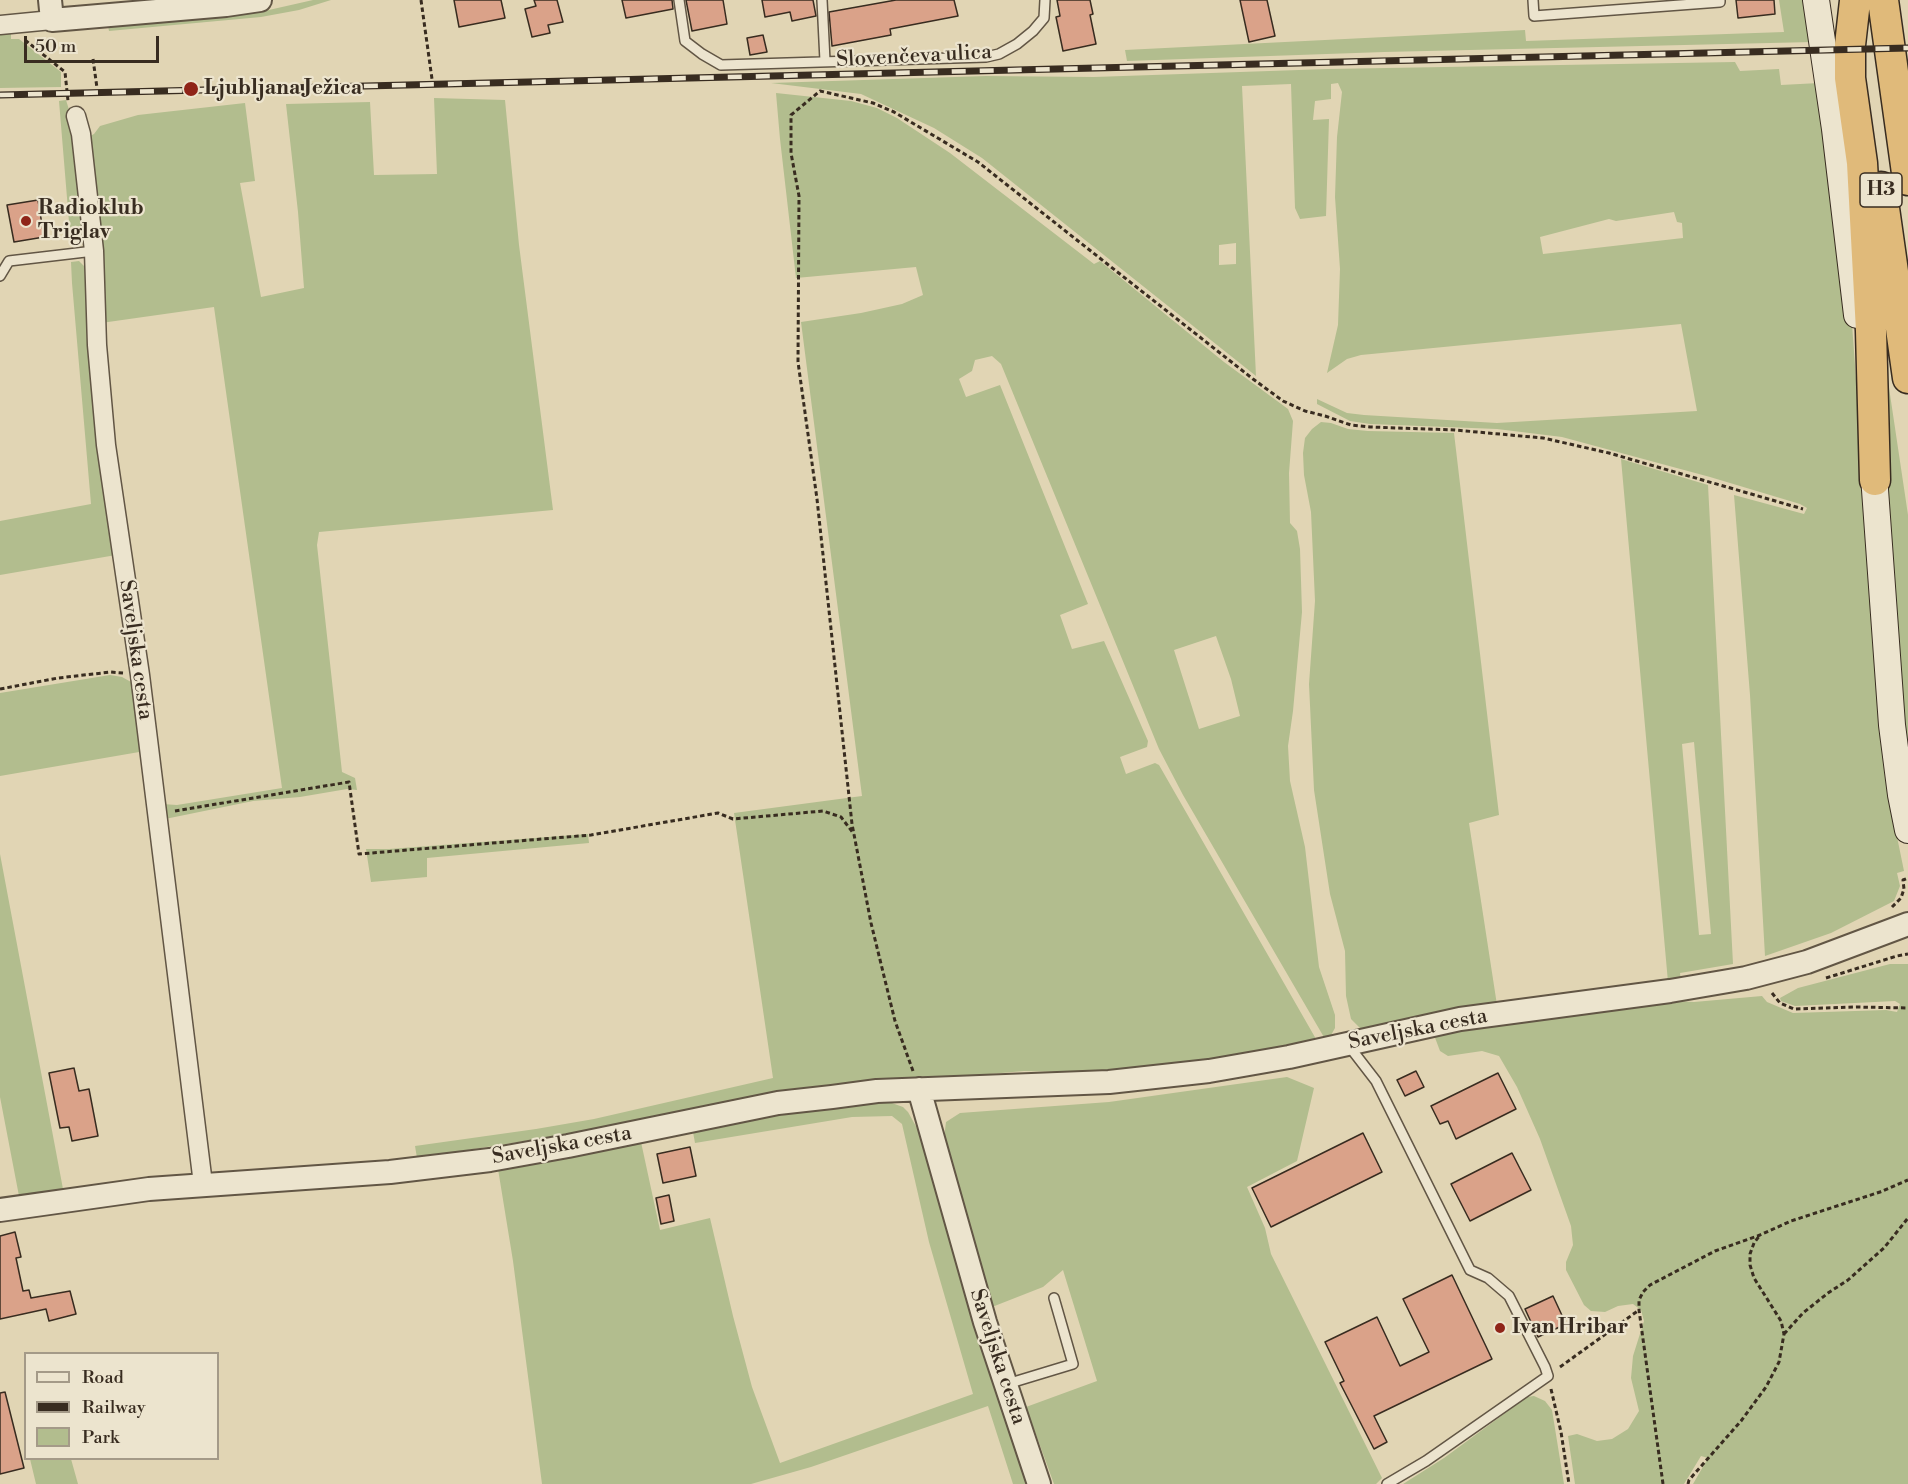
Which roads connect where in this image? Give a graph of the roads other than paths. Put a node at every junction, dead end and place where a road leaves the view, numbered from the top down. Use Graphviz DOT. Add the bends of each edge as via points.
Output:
graph roads {
  1 [pos="260,0"];
  2 [pos="679,0"];
  3 [pos="822,0"];
  4 [pos="1045,0"];
  5 [pos="1533,0"];
  6 [pos="1720,0"];
  7 [pos="1816,0"];
  8 [pos="1870,6"];
  9 [pos="51,10"];
  10 [pos="7,24"];
  11 [pos="825,61"];
  12 [pos="1908,79"];
  13 [pos="76,116"];
  14 [pos="1908,180"];
  15 [pos="94,251"];
  16 [pos="0,276"];
  17 [pos="1908,378"];
  18 [pos="1875,480"];
  19 [pos="1908,830"];
  20 [pos="1908,924"];
  21 [pos="1347,1044"];
  22 [pos="919,1089"];
  23 [pos="203,1184"];
  24 [pos="0,1210"];
  25 [pos="1054,1298"];
  26 [pos="1004,1384"];
  27 [pos="1039,1484"];
  28 [pos="1387,1484"];
  1 -- 9 [label="street" via="226,5"];
  2 -- 11 [label="lane, Slovenčeva ulica" via="685,41 721,65"];
  3 -- 11 [label="lane, Slovenčeva ulica"];
  4 -- 11 [label="lane, Slovenčeva ulica" via="1044,18 1033,31 999,54"];
  5 -- 6 [label="lane" via="1534,16"];
  7 -- 18 [label="main road" via="1835,129"];
  8 -- 12 [label="highway"];
  8 -- 14 [label="highway, H3"];
  8 -- 17 [label="highway, H3"];
  8 -- 18 [label="highway" via="1850,45 1850,78 1862,163"];
  9 -- 10 [label="street"];
  13 -- 15 [label="street, Saveljska cesta"];
  15 -- 16 [label="lane" via="9,261"];
  15 -- 23 [label="street, Saveljska cesta" via="106,446 140,675"];
  18 -- 19 [label="main road" via="1892,725"];
  20 -- 21 [label="street, Saveljska cesta" via="1767,973 1691,988 1460,1019"];
  21 -- 22 [label="street, Saveljska cesta" via="1155,1078"];
  21 -- 28 [label="lane" via="1376,1081 1470,1270 1488,1278 1509,1296 1548,1376"];
  22 -- 23 [label="street, Saveljska cesta" via="778,1103 568,1146 456,1164"];
  22 -- 26 [label="street, Saveljska cesta"];
  23 -- 24 [label="street, Saveljska cesta"];
  25 -- 26 [label="lane" via="1073,1364"];
  26 -- 27 [label="street, Saveljska cesta"];
}
